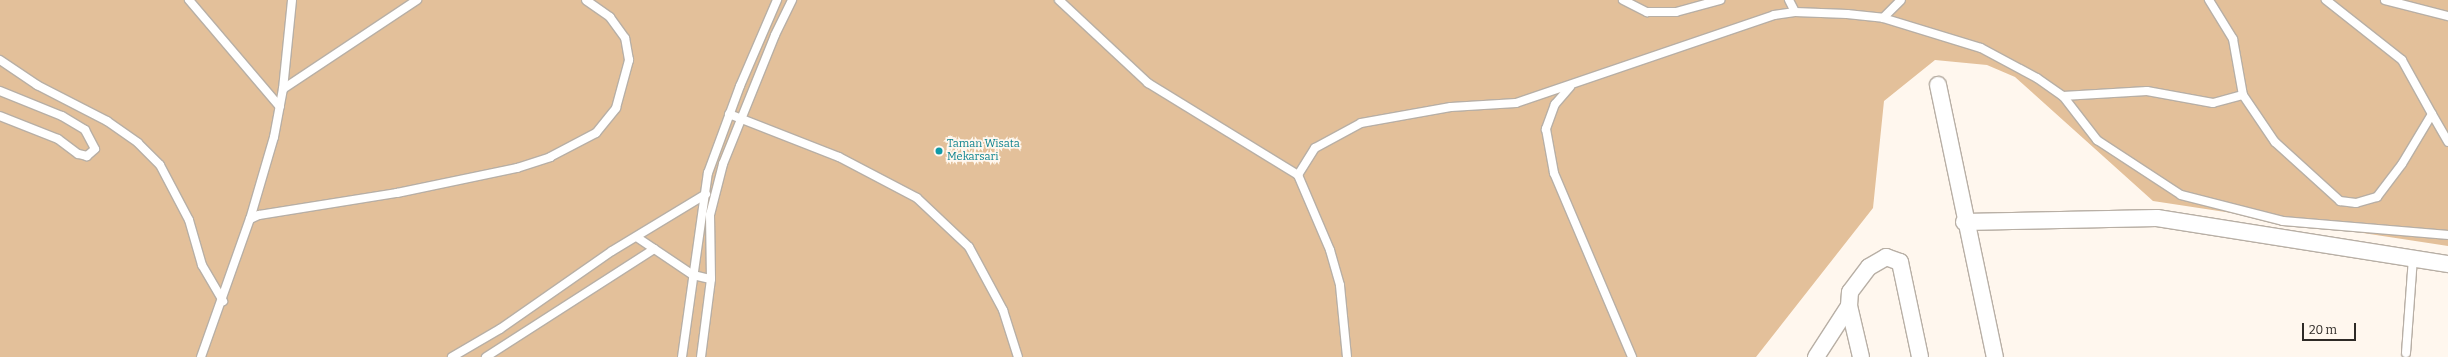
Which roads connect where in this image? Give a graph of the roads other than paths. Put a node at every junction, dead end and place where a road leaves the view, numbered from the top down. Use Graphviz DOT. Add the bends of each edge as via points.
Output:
graph roads {
  1 [pos="189,0"];
  2 [pos="292,0"];
  3 [pos="417,0"];
  4 [pos="586,0"];
  5 [pos="777,0"];
  6 [pos="792,0"];
  7 [pos="1059,0"];
  8 [pos="1623,0"];
  9 [pos="1720,0"];
  10 [pos="1789,0"];
  11 [pos="1901,0"];
  12 [pos="2209,0"];
  13 [pos="2326,0"];
  14 [pos="2385,0"];
  15 [pos="1795,12"];
  16 [pos="2448,16"];
  17 [pos="1883,18"];
  18 [pos="0,60"];
  19 [pos="1938,85"];
  20 [pos="1571,86"];
  21 [pos="283,89"];
  22 [pos="0,92"];
  23 [pos="2243,95"];
  24 [pos="2063,96"];
  25 [pos="280,107"];
  26 [pos="729,114"];
  27 [pos="2432,114"];
  28 [pos="0,116"];
  29 [pos="741,118"];
  30 [pos="2448,142"];
  31 [pos="1298,175"];
  32 [pos="704,194"];
  33 [pos="715,194"];
  34 [pos="250,219"];
  35 [pos="1964,222"];
  36 [pos="2448,236"];
  37 [pos="638,238"];
  38 [pos="654,249"];
  39 [pos="2413,257"];
  40 [pos="2448,264"];
  41 [pos="693,275"];
  42 [pos="711,279"];
  43 [pos="223,301"];
  44 [pos="1849,306"];
  45 [pos="2406,353"];
  46 [pos="201,357"];
  47 [pos="452,357"];
  48 [pos="486,357"];
  49 [pos="682,357"];
  50 [pos="701,357"];
  51 [pos="1018,357"];
  52 [pos="1347,357"];
  53 [pos="1632,357"];
  54 [pos="1816,357"];
  55 [pos="1861,357"];
  56 [pos="1920,357"];
  57 [pos="1994,357"];
  1 -- 25 [label="lane"];
  2 -- 21 [label="lane"];
  3 -- 21 [label="lane"];
  4 -- 34 [label="lane" via="610,17 625,38 629,60 616,108 596,133 550,157 517,168 397,193 259,215"];
  5 -- 26 [label="lane"];
  6 -- 29 [label="lane"];
  7 -- 31 [label="lane" via="1148,83"];
  8 -- 9 [label="lane" via="1647,12 1676,12"];
  10 -- 15 [label="lane"];
  11 -- 17 [label="lane"];
  12 -- 23 [label="lane" via="2233,39"];
  13 -- 27 [label="lane" via="2402,60"];
  14 -- 16 [label="lane"];
  15 -- 17 [label="lane"];
  15 -- 20 [label="lane" via="1759,20 1625,64"];
  17 -- 24 [label="lane" via="1981,48 2037,78"];
  18 -- 43 [label="lane" via="37,85 107,121 138,143 160,165 189,220 202,264"];
  19 -- 35 [label="street"];
  20 -- 31 [label="lane" via="1516,102 1451,107 1361,123 1316,148"];
  20 -- 53 [label="lane" via="1555,104 1546,129 1554,173"];
  21 -- 25 [label="lane"];
  22 -- 28 [label="lane" via="62,116 84,130 95,149 87,156 78,154 58,139"];
  23 -- 24 [label="lane" via="2213,103 2147,91"];
  23 -- 27 [label="lane" via="2275,142 2340,202 2356,203 2377,197 2402,164"];
  24 -- 36 [label="lane" via="2097,140 2182,195 2283,221 2424,231"];
  25 -- 34 [label="lane"];
  26 -- 29 [label="lane"];
  26 -- 32 [label="lane" via="708,173"];
  27 -- 30 [label="lane"];
  29 -- 33 [label="lane"];
  29 -- 51 [label="lane" via="839,157 917,198 969,247 1003,310"];
  31 -- 52 [label="lane" via="1330,250 1340,285"];
  32 -- 33 [label="lane"];
  32 -- 37 [label="lane"];
  32 -- 41 [label="lane"];
  33 -- 42 [label="lane" via="710,215"];
  34 -- 43 [label="lane"];
  35 -- 39 [label="street" via="2157,218"];
  35 -- 57 [label="street"];
  37 -- 38 [label="lane"];
  37 -- 47 [label="lane" via="612,251 500,329"];
  38 -- 41 [label="lane"];
  38 -- 48 [label="lane"];
  39 -- 40 [label="street"];
  39 -- 45 [label="lane"];
  41 -- 42 [label="lane"];
  41 -- 49 [label="lane"];
  42 -- 50 [label="lane"];
  43 -- 46 [label="lane"];
  44 -- 54 [label="street"];
  44 -- 55 [label="street"];
  44 -- 56 [label="street" via="1850,292 1870,267 1886,257 1900,262"];
}
